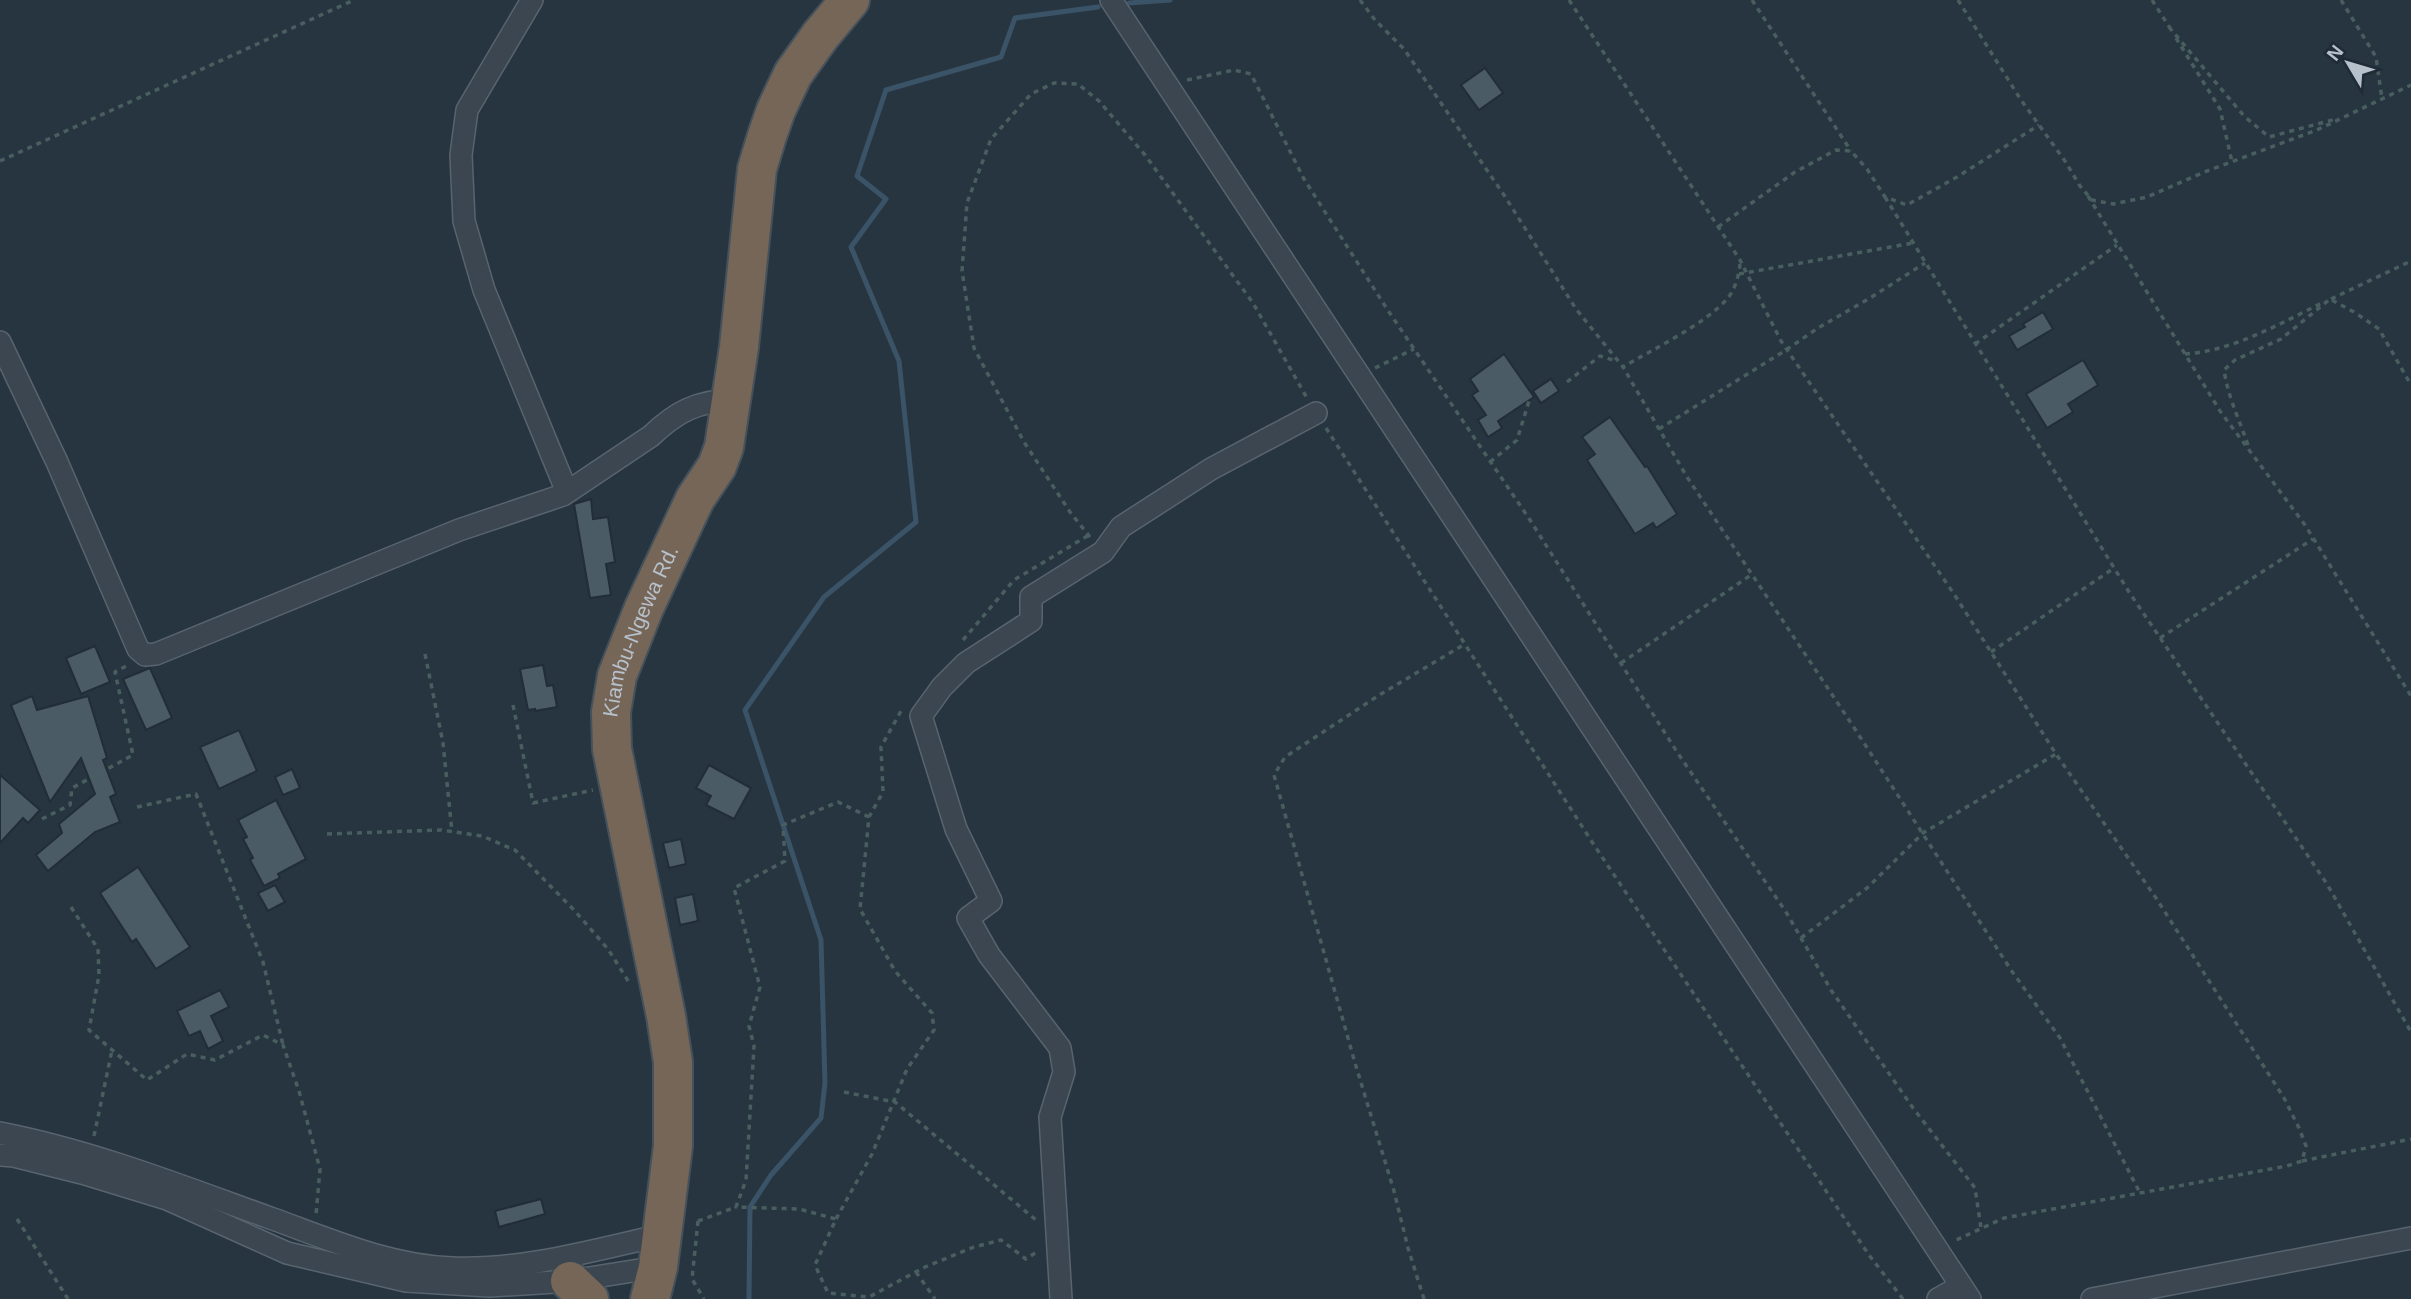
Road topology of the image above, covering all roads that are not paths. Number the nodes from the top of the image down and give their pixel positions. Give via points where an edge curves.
1 (532, 0) edge
2 (850, 0) edge
3 (1111, 0) edge
4 (0, 342) edge
5 (733, 400) junction
6 (1317, 413) road end
7 (568, 492) junction
8 (0, 1133) edge
9 (0, 1155) edge
10 (2411, 1238) edge
11 (657, 1267) edge
12 (579, 1290) edge
13 (1965, 1292) edge
14 (1061, 1299) edge
15 (1938, 1299) edge
16 (2092, 1299) edge

1 - 7 street via 467,110 461,155 464,221 484,290
2 - 5 highway, Kiambu-Ngewa Rd. via 793,74 757,169
3 - 13 street
4 - 7 street via 138,649 145,654 156,654 458,530
5 - 7 street via 696,405
5 - 11 highway, Kiambu-Ngewa Rd. via 717,466 695,499 644,608 617,676 611,712 612,749 673,1062 673,1146
6 - 14 street via 1211,469 1121,527 1103,552 1031,597 1031,621 965,663 921,716 956,829 990,901 968,918 989,955 1060,1048 1064,1072 1050,1116
8 - 11 street via 90,1156 353,1249 416,1265 453,1268 536,1262
9 - 12 street via 167,1199 287,1252 406,1281
10 - 16 street
11 - 12 street
13 - 15 street

